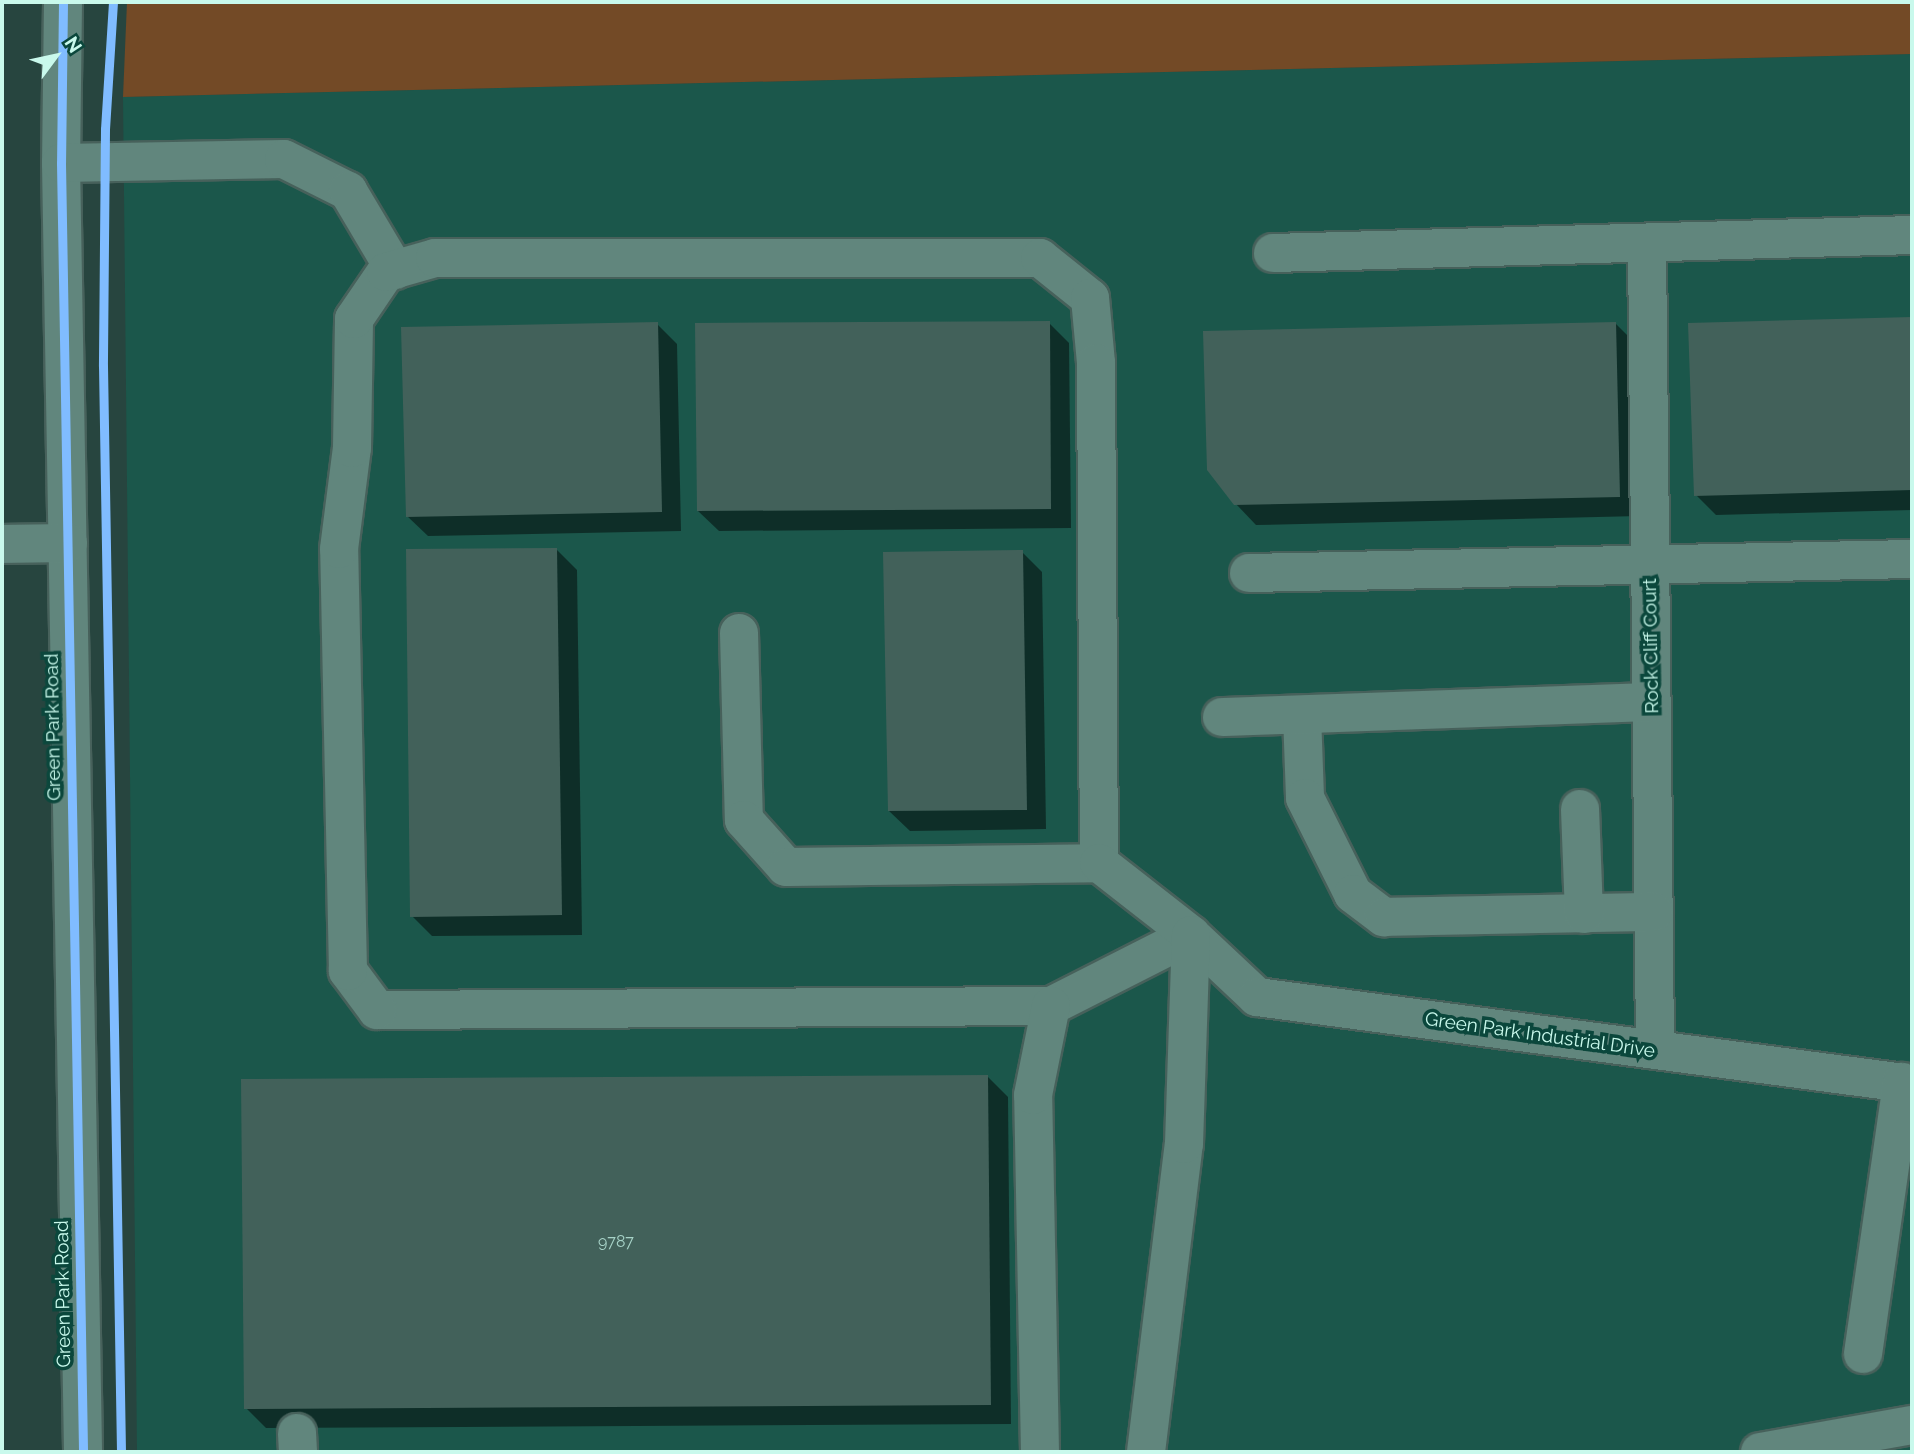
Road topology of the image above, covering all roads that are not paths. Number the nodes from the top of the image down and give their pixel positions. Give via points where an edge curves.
1 (63, 2) edge
2 (61, 163) junction
3 (1912, 235) edge
4 (1647, 243) junction
5 (1273, 253) dead end
6 (395, 270) junction
7 (68, 543) junction
8 (2, 544) edge
9 (1912, 559) edge
10 (1650, 566) junction
11 (1249, 573) dead end
12 (738, 633) dead end
13 (1652, 702) junction
14 (1303, 715) junction
15 (1223, 717) dead end
16 (1580, 809) dead end
17 (1099, 863) junction
18 (1654, 912) junction
19 (1584, 914) junction
20 (1191, 935) junction
21 (1051, 1006) junction
22 (1655, 1050) junction
23 (1907, 1083) edge
24 (1863, 1354) dead end
25 (1912, 1425) edge
26 (1847, 1445) edge
27 (83, 1452) edge
28 (1040, 1452) edge
29 (1146, 1452) edge
30 (1760, 1452) edge

1 - 2 street, Green Park Road
2 - 6 street via 284,159 348,191
2 - 7 street, Green Park Road
3 - 4 street
4 - 5 street
4 - 10 street, Rock Cliff Court
6 - 17 street via 435,257 1040,258 1090,298 1096,363
6 - 21 street via 386,272 354,319 352,448 339,549 348,971 377,1010
7 - 8 street
7 - 27 street, Green Park Road
9 - 10 street
10 - 11 street
10 - 13 street, Rock Cliff Court
12 - 17 street via 744,820 786,867
13 - 14 street
13 - 18 street, Rock Cliff Court
14 - 15 street
14 - 19 street via 1305,798 1353,894 1367,906 1396,920
16 - 19 street
17 - 20 street, Green Park Industrial Drive
18 - 19 street
18 - 22 street, Rock Cliff Court
20 - 21 street
20 - 22 street, Green Park Industrial Drive via 1257,997
20 - 29 street via 1184,1144
21 - 28 street via 1033,1095
22 - 23 street, Green Park Industrial Drive
23 - 24 street
25 - 26 street
26 - 30 street

